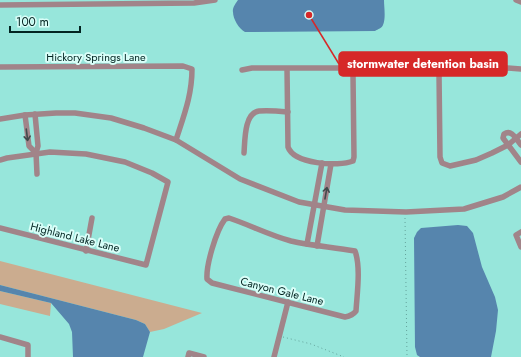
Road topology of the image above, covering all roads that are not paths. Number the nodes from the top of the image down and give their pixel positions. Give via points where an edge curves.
1 (516, 0) edge
2 (211, 1) edge
3 (17, 2) edge
4 (82, 2) edge
5 (144, 2) edge
6 (521, 2) edge
7 (0, 4) edge
8 (0, 67) edge
9 (287, 68) junction
10 (521, 69) edge
11 (242, 70) dead end
12 (288, 112) junction
13 (35, 114) junction
14 (25, 115) junction
15 (0, 119) edge
16 (521, 134) edge
17 (516, 138) junction
18 (176, 140) junction
19 (508, 145) junction
20 (521, 145) edge
21 (36, 153) junction
22 (244, 153) dead end
23 (0, 160) edge
24 (521, 162) edge
25 (322, 163) junction
26 (331, 164) junction
27 (37, 174) dead end
28 (521, 186) edge
29 (314, 205) junction
30 (323, 206) junction
31 (92, 218) dead end
32 (0, 228) edge
33 (519, 233) edge
34 (307, 244) junction
35 (317, 246) junction
36 (521, 247) edge
37 (86, 251) junction
38 (288, 302) junction
39 (0, 336) edge
40 (188, 355) edge
41 (28, 357) edge
42 (204, 357) edge
43 (274, 357) edge

1 - 6 street
2 - 5 street
3 - 4 street
3 - 7 street
4 - 5 street
8 - 18 street, Hickory Springs Lane via 192,68 188,106
9 - 11 street
9 - 12 street
9 - 26 street via 345,68 353,75 354,157 353,161 347,163
10 - 19 street via 446,68 439,73 442,163 450,166 476,160
12 - 22 street via 254,113 247,125
12 - 25 street via 290,152
13 - 14 street
13 - 18 street via 75,113 111,118
13 - 21 street via 38,146
14 - 15 street
14 -> 21 street via 29,146
16 - 17 street
17 - 19 street
17 - 19 street via 510,132 506,132 503,138
17 - 20 street
18 - 29 street via 240,179 299,202
19 - 24 street
21 - 23 street
21 - 27 street
21 - 37 street, Highland Lake Lane via 86,154 125,162 168,182 146,265
25 - 26 street
25 - 29 street
30 -> 26 street
28 - 30 street via 503,196 464,208 406,212 345,210
29 - 30 street
29 - 34 street
30 - 35 street
31 - 37 street
32 - 37 street, Highland Lake Lane
33 - 36 street
34 - 35 street
34 - 38 street, Canyon Gale Lane via 273,235 229,218 222,223 217,236 207,279 212,283
35 - 38 street, Canyon Gale Lane via 356,251 356,311 345,317
38 - 43 street
39 - 41 street via 28,346
40 - 42 street

